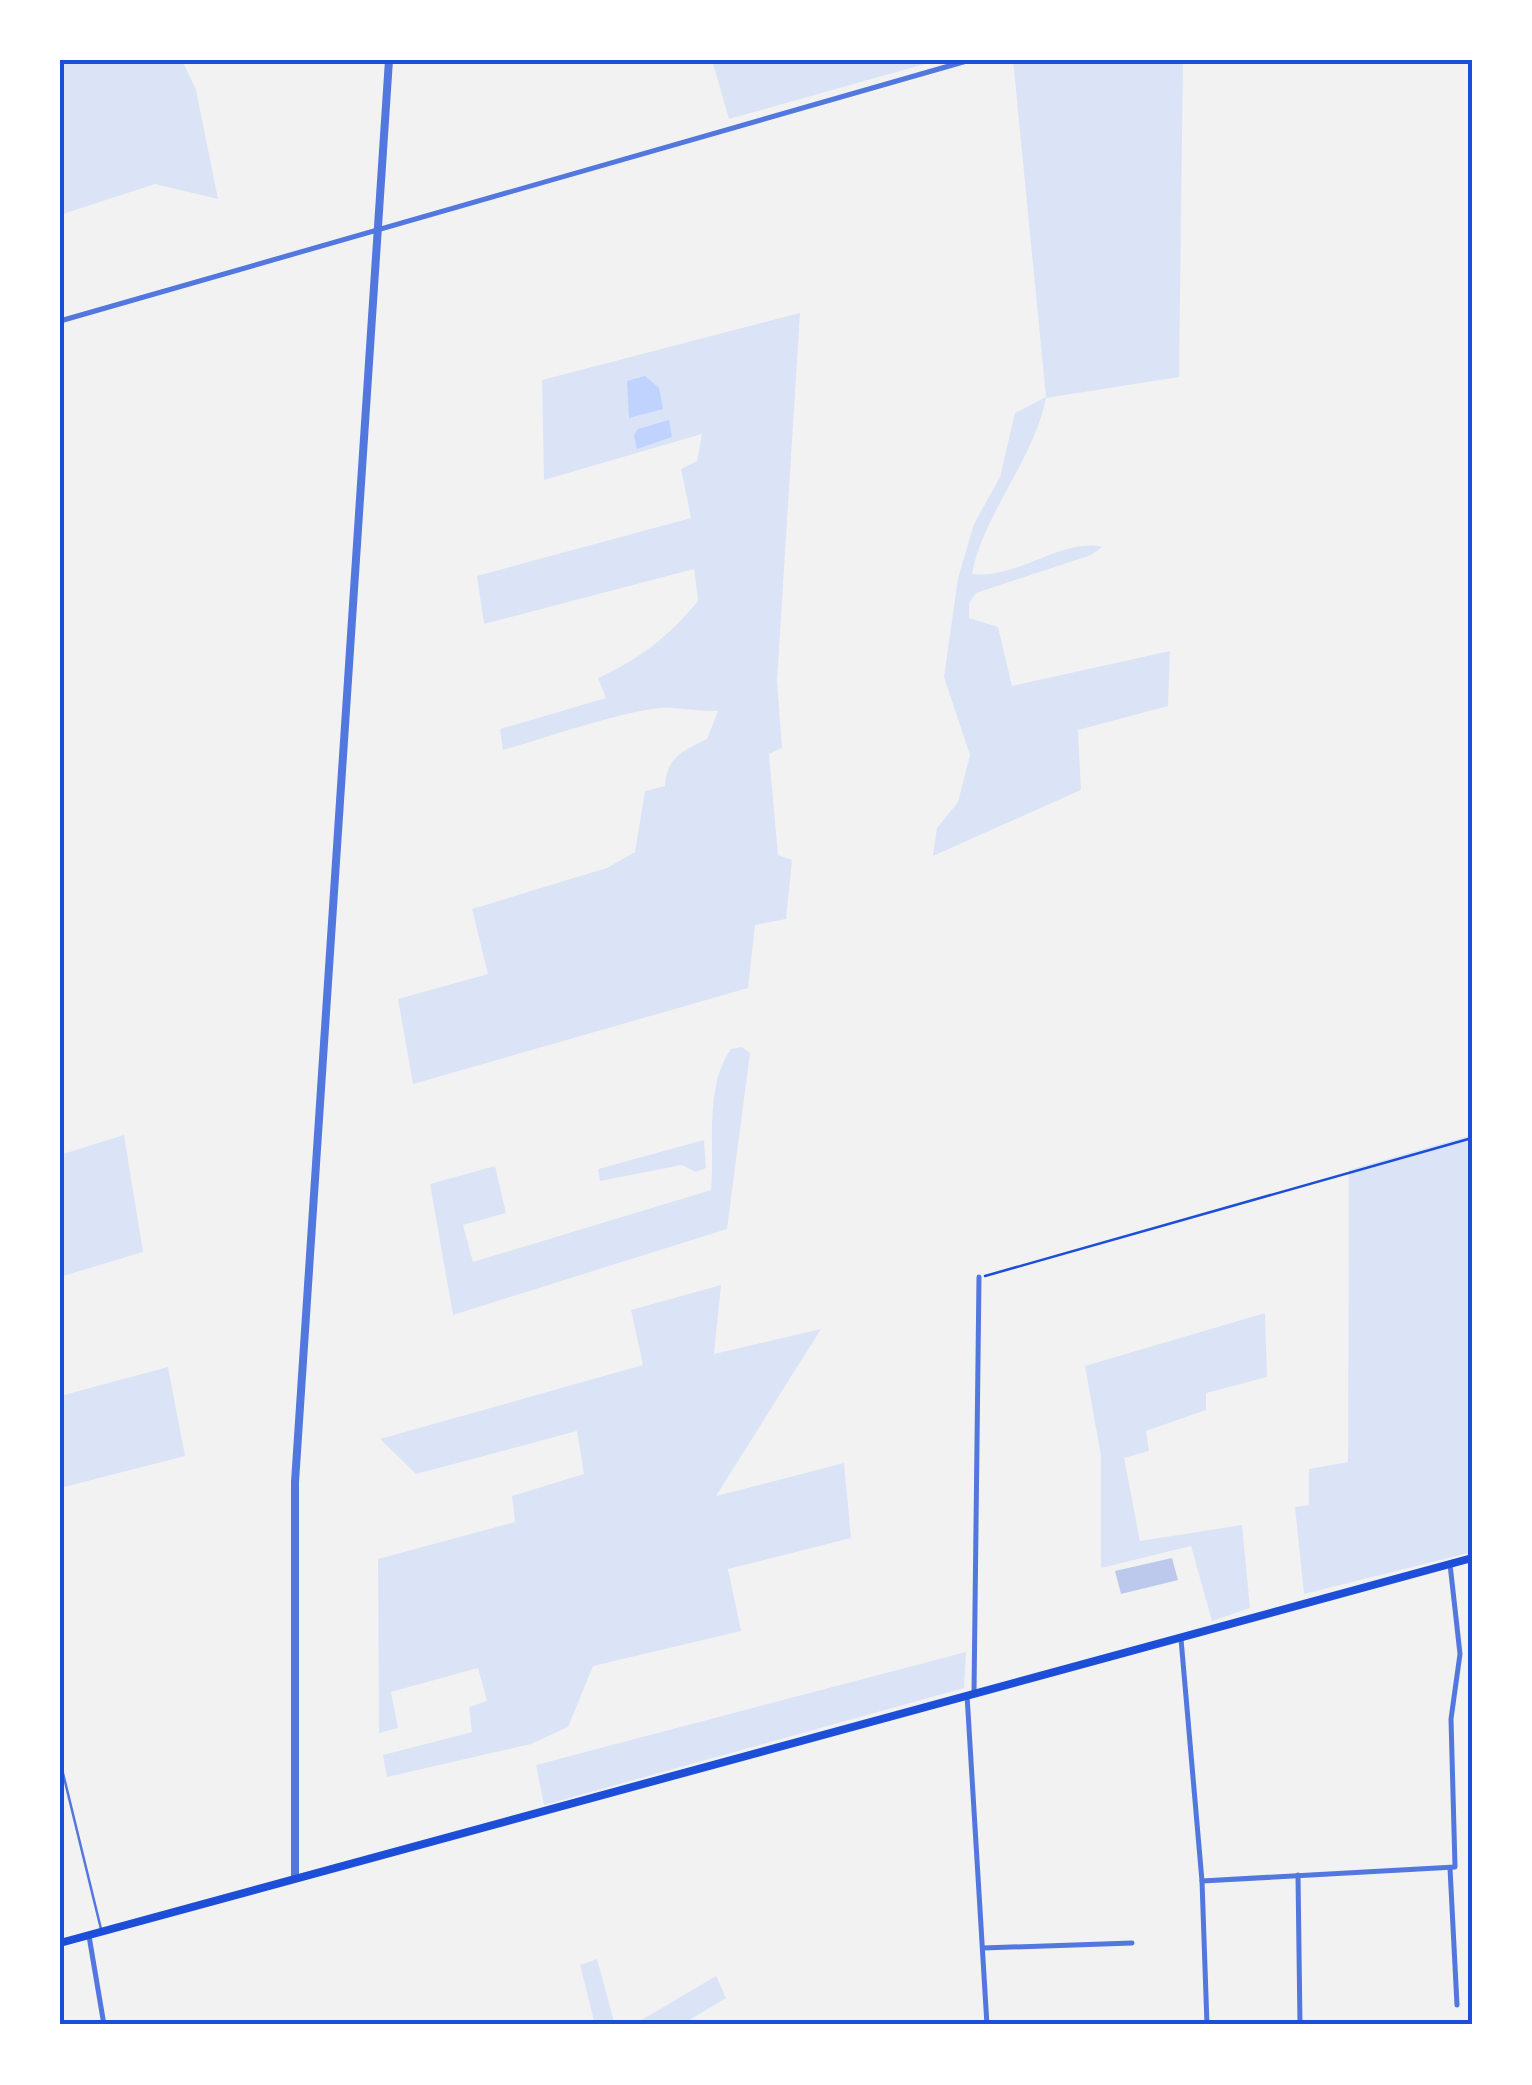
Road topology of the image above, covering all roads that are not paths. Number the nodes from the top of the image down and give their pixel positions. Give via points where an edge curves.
1 (389, 60) edge
2 (970, 60) edge
3 (376, 228) junction
4 (60, 321) edge
5 (979, 1277) road end
6 (1472, 1558) edge
7 (1450, 1564) junction
8 (1180, 1638) junction
9 (971, 1694) junction
10 (60, 1761) edge
11 (1450, 1868) junction
12 (1298, 1875) junction
13 (295, 1878) junction
14 (1202, 1881) junction
15 (101, 1930) junction
16 (88, 1933) junction
17 (60, 1943) edge
18 (1132, 1943) dead end
19 (983, 1948) junction
20 (1457, 2005) dead end
21 (104, 2025) edge
22 (988, 2025) edge
23 (1207, 2025) edge
24 (1300, 2025) edge

1 - 3 street
2 - 3 street
3 - 4 street
3 - 13 street via 295,1482
5 - 9 street
6 - 7 main road
7 - 8 main road
7 - 11 street via 1460,1654 1450,1719
8 - 9 main road
8 - 14 street
9 - 13 main road
9 - 19 street
10 - 15 lane
11 - 12 street
11 - 20 street
12 - 14 street
12 - 24 street
13 - 15 main road
14 - 23 street
15 - 16 main road
16 - 17 main road
16 - 21 street
18 - 19 street
19 - 22 street

